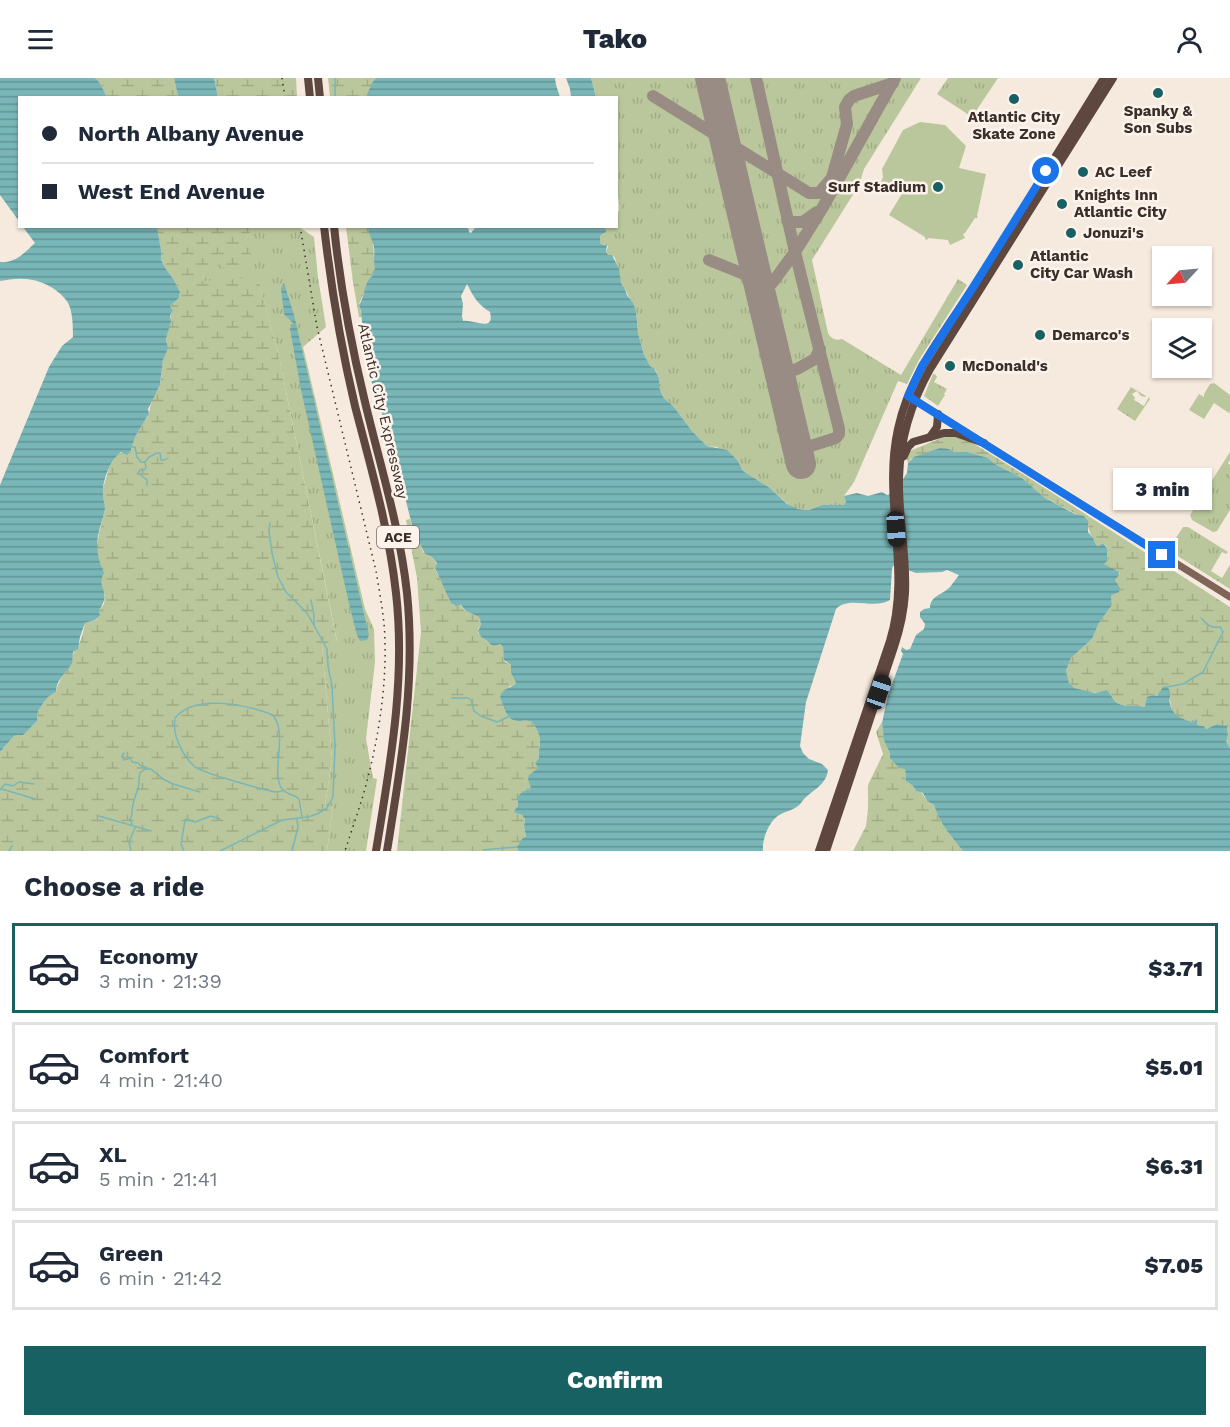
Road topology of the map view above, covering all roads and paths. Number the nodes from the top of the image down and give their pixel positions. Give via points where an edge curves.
1 (308, 78) edge
2 (318, 78) edge
3 (1104, 78) edge
4 (1113, 78) edge
5 (310, 96) edge
6 (320, 96) edge
7 (324, 228) edge
8 (334, 228) edge
9 (911, 398) junction
10 (938, 414) junction
11 (930, 437) junction
12 (984, 443) junction
13 (899, 472) junction
14 (896, 481) junction
15 (902, 577) junction
16 (1230, 597) edge
17 (376, 851) edge
18 (387, 851) edge
19 (819, 851) edge
20 (826, 851) edge

1 - 5 highway
2 - 6 highway
3 - 9 highway via 922,366
4 - 9 highway
7 - 17 highway, Atlantic City Expressway / ACE via 344,357 386,530 397,601 398,705
8 - 18 highway, Atlantic City Expressway / ACE via 350,333 397,530 408,609 408,707
9 - 10 main road
9 - 13 highway
9 - 14 highway via 901,415 896,439 892,463
10 - 11 highway via 937,428
10 - 12 main road
11 - 12 highway via 954,433
11 - 13 highway via 909,445
12 - 16 main road
13 - 14 highway
14 - 15 highway
15 - 19 highway via 892,633
15 - 20 highway via 904,607 899,631

